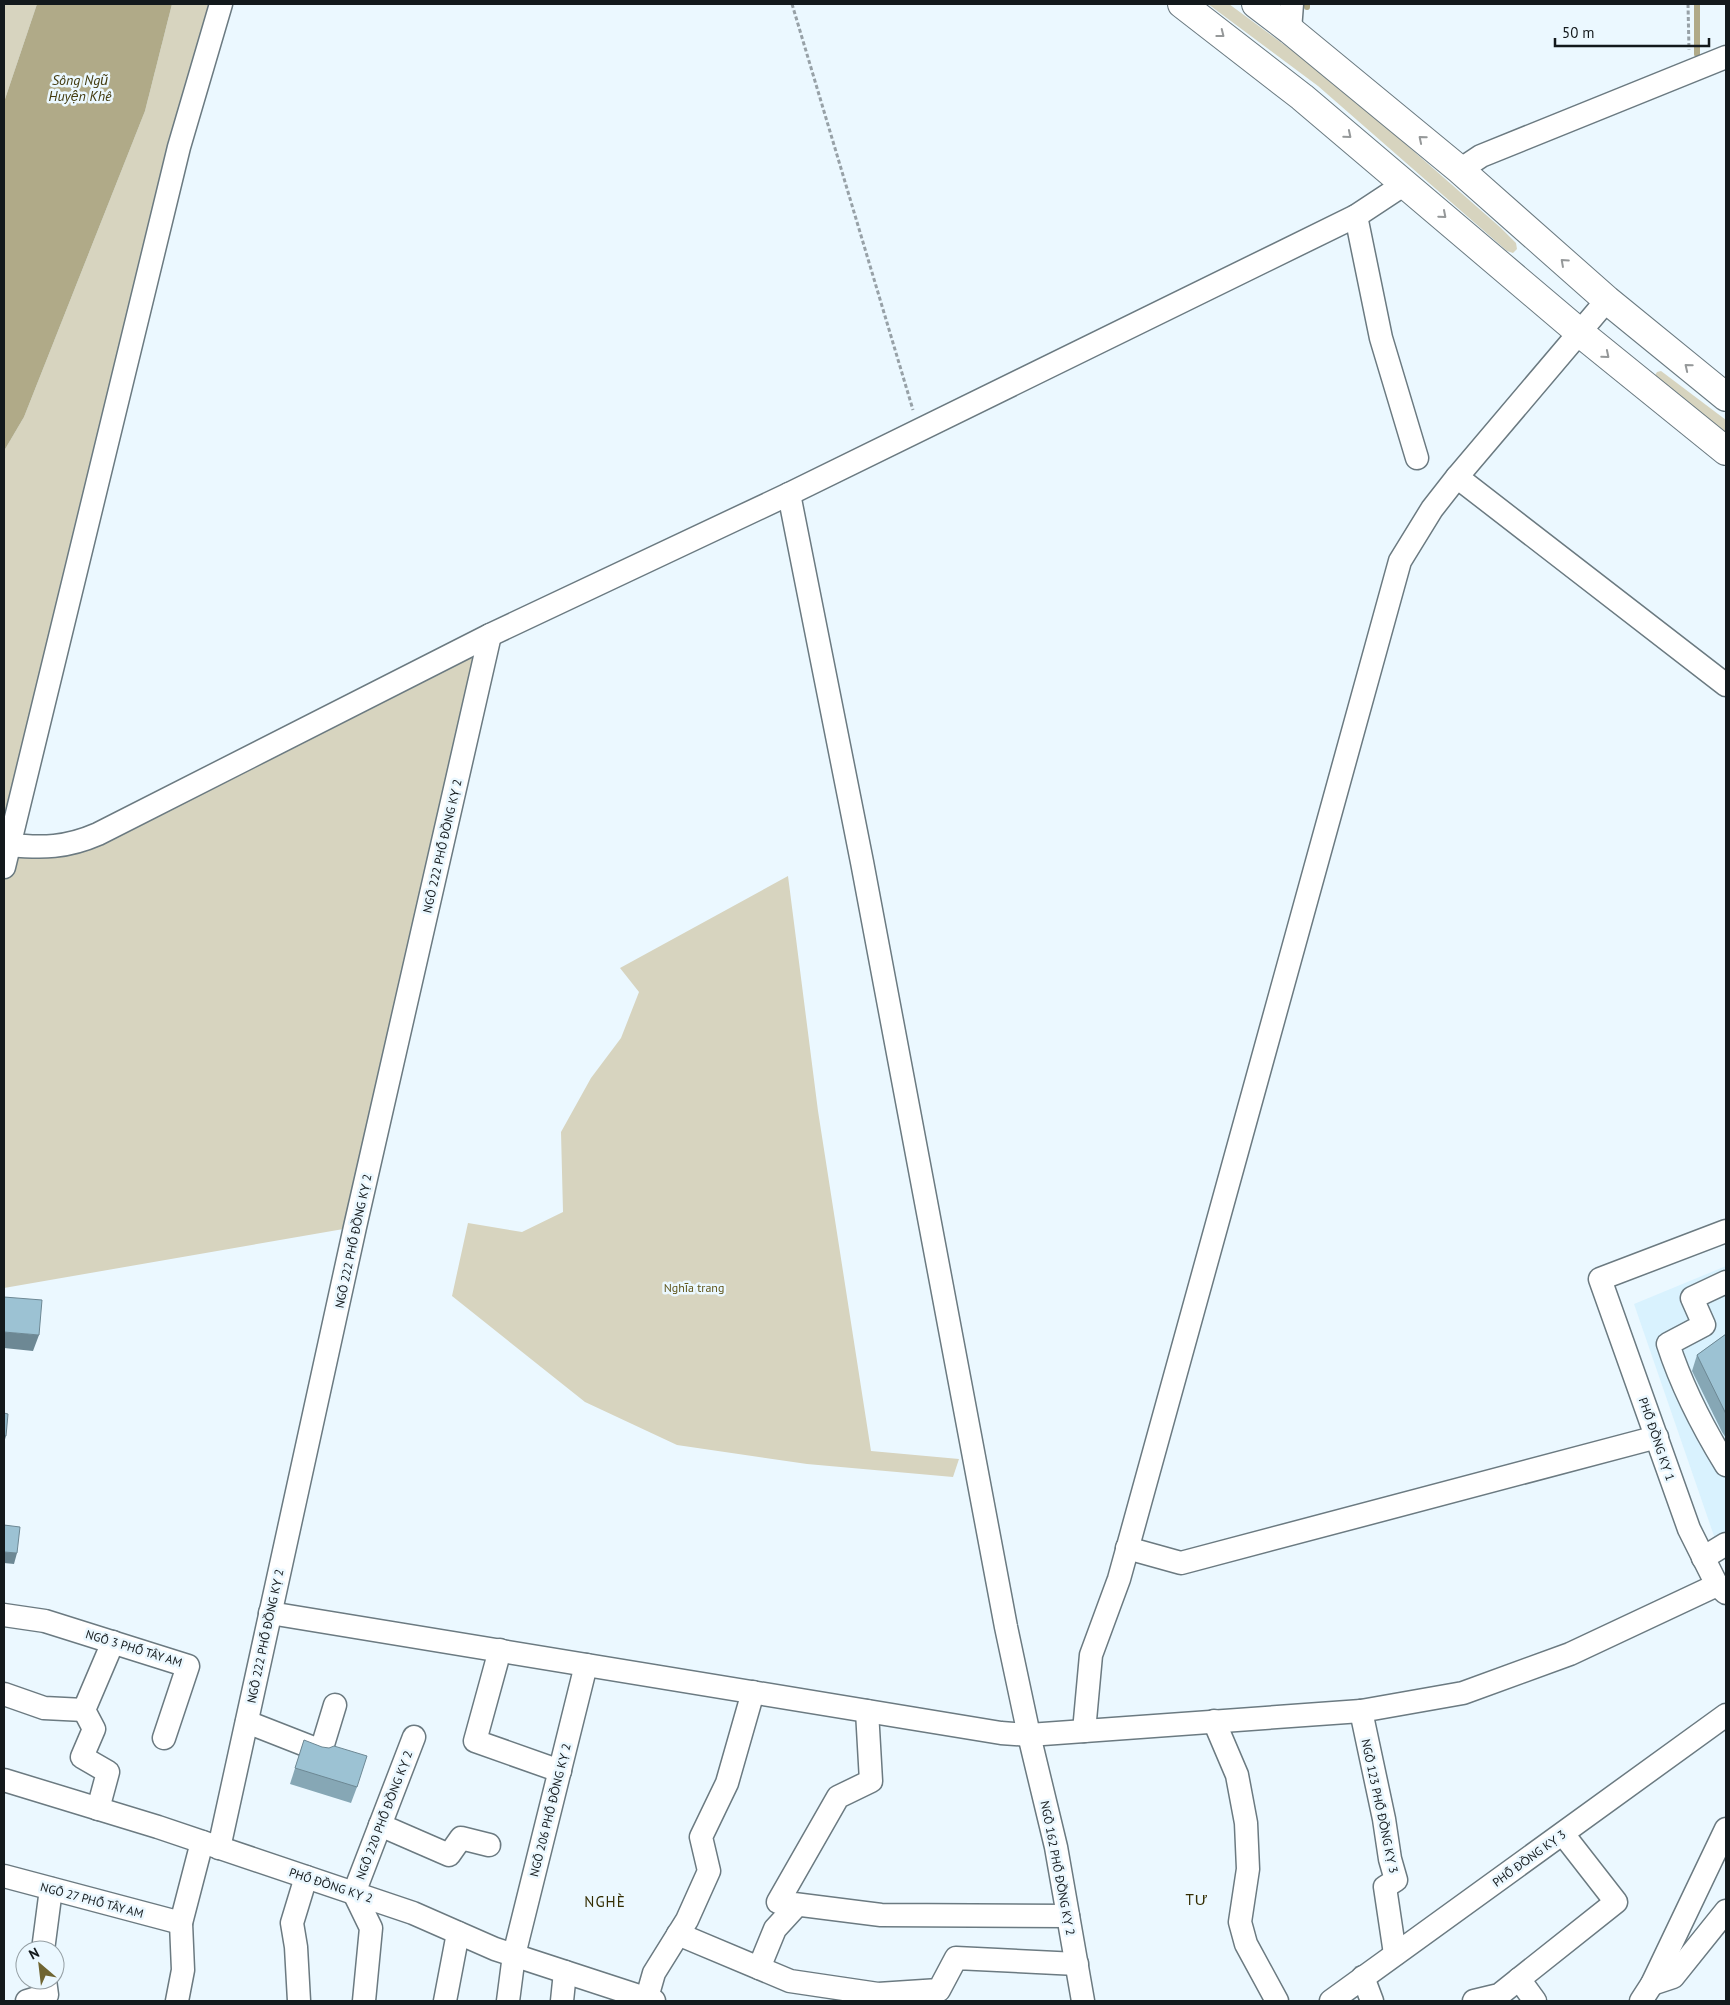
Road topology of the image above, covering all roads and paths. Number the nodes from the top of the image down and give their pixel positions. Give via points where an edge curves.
1 (221, 4) edge
2 (792, 4) edge
3 (1182, 4) edge
4 (1256, 4) edge
5 (1688, 4) edge
6 (1291, 17) edge
7 (1726, 57) edge
8 (1689, 73) junction
9 (1460, 170) junction
10 (1406, 183) junction
11 (1356, 216) junction
12 (1607, 300) junction
13 (1579, 332) junction
14 (1726, 397) edge
15 (918, 430) junction
16 (1726, 451) edge
17 (1417, 458) dead end
18 (1457, 477) junction
19 (789, 494) junction
20 (490, 635) junction
21 (1726, 685) edge
22 (9, 845) junction
23 (4, 867) edge
24 (1726, 1231) edge
25 (1726, 1282) edge
26 (1656, 1437) junction
27 (1726, 1465) edge
28 (1726, 1544) edge
29 (1127, 1548) junction
30 (1703, 1558) junction
31 (1721, 1589) edge
32 (270, 1613) junction
33 (4, 1615) edge
34 (113, 1642) junction
35 (500, 1650) junction
36 (586, 1665) junction
37 (754, 1692) junction
38 (4, 1694) edge
39 (335, 1705) dead end
40 (84, 1710) junction
41 (867, 1711) junction
42 (1361, 1711) junction
43 (1726, 1715) edge
44 (1214, 1721) junction
45 (247, 1722) junction
46 (1084, 1730) junction
47 (1029, 1735) junction
48 (414, 1737) dead end
49 (164, 1738) dead end
50 (560, 1771) junction
51 (4, 1780) edge
52 (98, 1809) junction
53 (380, 1826) junction
54 (1726, 1829) edge
55 (1563, 1834) junction
56 (210, 1845) junction
57 (490, 1845) dead end
58 (4, 1876) edge
59 (306, 1877) junction
60 (51, 1889) junction
61 (354, 1893) junction
62 (797, 1905) junction
63 (1726, 1911) edge
64 (1068, 1916) junction
65 (181, 1923) junction
66 (458, 1933) junction
67 (678, 1934) junction
68 (44, 1940) edge
69 (1396, 1954) junction
70 (514, 1955) junction
71 (1077, 1964) junction
72 (759, 1968) junction
73 (565, 1972) junction
74 (1363, 1977) junction
75 (1519, 1979) junction
76 (46, 1990) edge
77 (1647, 1993) edge
78 (649, 2000) edge
79 (27, 2001) edge
80 (177, 2001) edge
81 (299, 2001) edge
82 (364, 2001) edge
83 (445, 2001) edge
84 (508, 2001) edge
85 (562, 2001) edge
86 (1083, 2001) edge
87 (1278, 2001) edge
88 (1331, 2001) edge
89 (1372, 2001) edge
90 (1474, 2001) edge
91 (1536, 2001) edge

1 - 22 street via 179,147
2 - 15 path
3 -> 10 main road
4 - 6 main road
5 - 8 path
9 -> 6 main road
7 - 8 street
8 - 9 street via 1481,156
12 -> 9 main road
10 - 11 street
10 -> 13 main road
11 - 15 street
11 - 17 street via 1381,338
12 - 13 street
14 -> 12 main road
13 -> 16 main road
13 - 18 street
15 - 19 street
18 - 21 street
18 - 29 street via 1400,561
19 - 20 street
19 - 47 street, NGÕ 162 PHỐ ĐỒNG KỴ 2
20 - 22 street via 98,834 41,848
20 - 32 street, NGÕ 222 PHỐ ĐỒNG KỴ 2
22 - 23 street
24 - 26 street, PHỐ ĐỒNG KỴ 1 via 1600,1279
25 - 27 street via 1692,1298 1704,1325 1668,1344 1679,1378 1704,1431
26 - 29 street via 1181,1563
26 - 30 street, PHỐ ĐỒNG KỴ 1 via 1688,1528
28 - 30 street
29 - 46 street via 1091,1655
30 - 31 street, PHỐ ĐỒNG KỴ 1
31 - 42 street via 1570,1654 1463,1694
32 - 35 street
32 - 45 street, NGÕ 222 PHỐ ĐỒNG KỴ 2
33 - 34 street, NGÕ 3 PHỐ TÂY AM via 44,1621
34 - 40 street
34 - 49 street, NGÕ 3 PHỐ TÂY AM via 188,1666
35 - 36 street
35 - 50 street via 475,1741
36 - 37 street
36 - 50 street, NGÕ 206 PHỐ ĐỒNG KỴ 2
37 - 41 street
37 - 67 street via 728,1783 701,1837 709,1871
38 - 40 street via 44,1708
39 - 45 street via 321,1751
40 - 52 street via 94,1729 82,1757 108,1772
41 - 47 street
41 - 62 street via 871,1781 838,1797 778,1902
42 - 44 street
42 - 69 street, NGÕ 123 PHỐ ĐỒNG KỴ 3 via 1396,1880 1385,1887
43 - 55 street, PHỐ ĐỒNG KỴ 3
44 - 46 street
44 - 87 street via 1237,1775 1246,1823 1248,1869 1240,1922 1246,1944
45 - 56 street, NGÕ 222 PHỐ ĐỒNG KỴ 2
46 - 47 street
47 - 64 street, NGÕ 162 PHỐ ĐỒNG KỴ 2 via 1056,1847
48 - 53 street, NGÕ 220 PHỐ ĐỒNG KỴ 2
50 - 70 street, NGÕ 206 PHỐ ĐỒNG KỴ 2
51 - 52 street, PHỐ ĐỒNG KỴ 2
52 - 56 street, PHỐ ĐỒNG KỴ 2
53 - 57 street via 450,1855 461,1838
53 - 61 street, NGÕ 220 PHỐ ĐỒNG KỴ 2
54 - 77 street
55 - 69 street, PHỐ ĐỒNG KỴ 3
55 - 75 street via 1616,1902
56 - 59 street, PHỐ ĐỒNG KỴ 2
56 - 65 street, NGÕ 222 PHỐ ĐỒNG KỴ 2
58 - 60 street, NGÕ 27 PHỐ TÂY AM
59 - 61 street, PHỐ ĐỒNG KỴ 2
59 - 81 street via 292,1923
60 - 65 street, NGÕ 27 PHỐ TÂY AM
60 - 68 street
61 - 66 street, PHỐ ĐỒNG KỴ 2
61 - 82 street via 371,1928
62 - 64 street via 882,1915
62 - 72 street via 776,1929
63 - 77 street via 1672,1977
64 - 71 street, NGÕ 162 PHỐ ĐỒNG KỴ 2
65 - 80 street, NGÕ 222 PHỐ ĐỒNG KỴ 2 via 183,1970
66 - 70 street, PHỐ ĐỒNG KỴ 2
66 - 83 street
67 - 72 street
67 - 78 street via 654,1973
69 - 74 street, PHỐ ĐỒNG KỴ 3
70 - 73 street, PHỐ ĐỒNG KỴ 2
70 - 84 street, NGÕ 206 PHỐ ĐỒNG KỴ 2
71 - 72 street via 956,1958 939,1990 878,1994 790,1981
71 - 86 street, NGÕ 162 PHỐ ĐỒNG KỴ 2
73 - 78 street, PHỐ ĐỒNG KỴ 2
73 - 85 street
74 - 88 street, PHỐ ĐỒNG KỴ 3
74 - 89 street
75 - 90 street via 1499,1994
75 - 91 street
76 - 79 street via 47,1995

